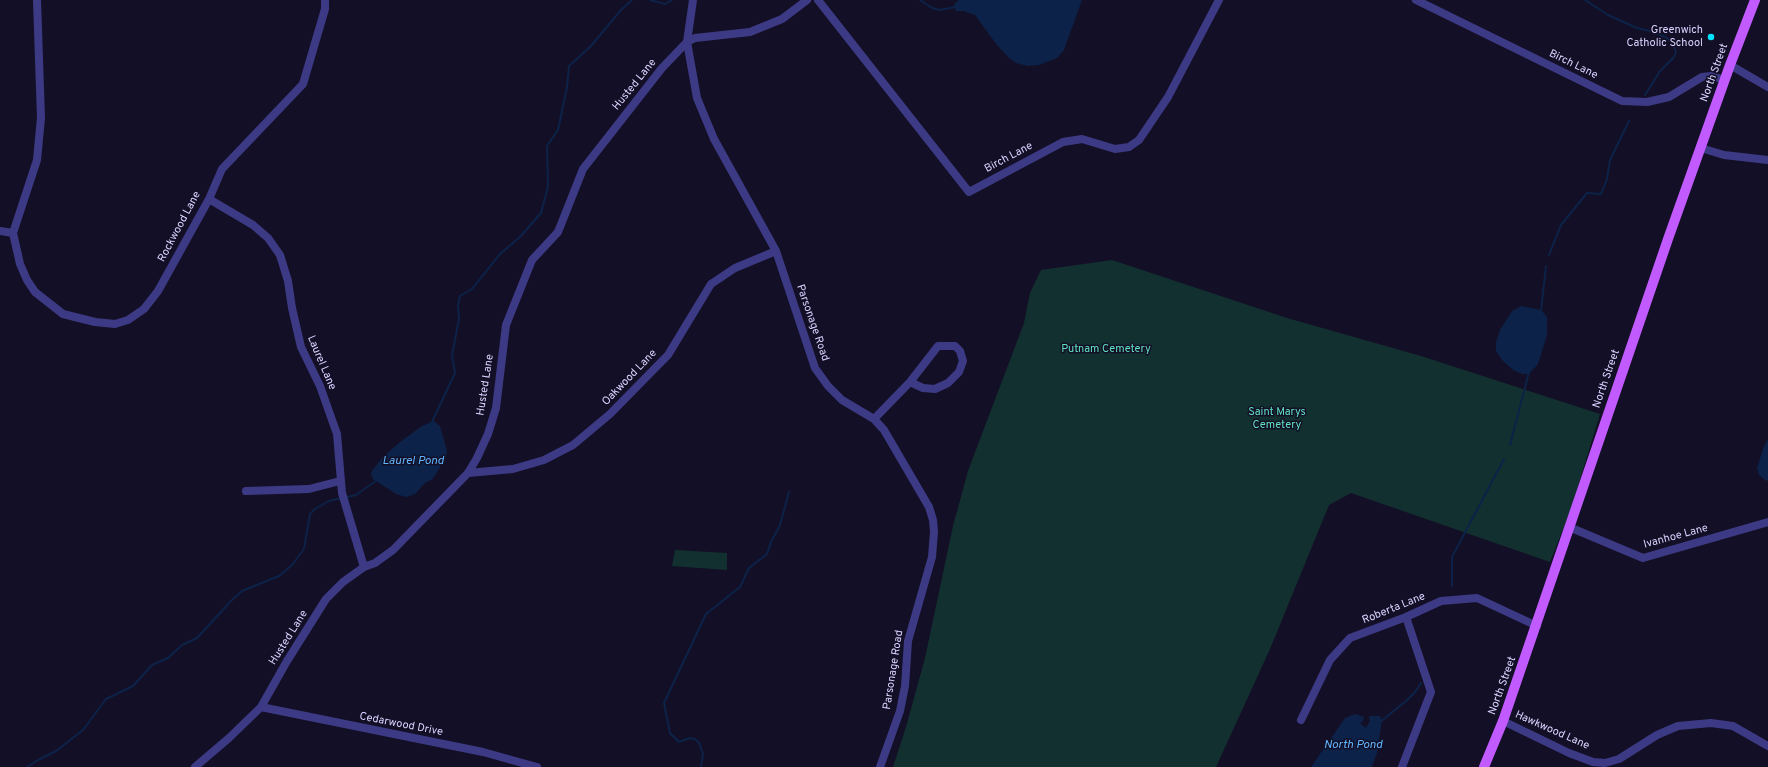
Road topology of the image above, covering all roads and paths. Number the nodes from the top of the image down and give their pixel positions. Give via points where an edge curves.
1 (37, 0) edge
2 (325, 0) edge
3 (693, 0) edge
4 (807, 0) edge
5 (818, 0) edge
6 (1219, 0) edge
7 (1416, 0) edge
8 (1755, 0) edge
9 (687, 42) junction
10 (1730, 65) junction
11 (1725, 80) junction
12 (1768, 87) edge
13 (1701, 148) junction
14 (1768, 160) edge
15 (209, 199) junction
16 (0, 231) edge
17 (14, 232) junction
18 (776, 251) junction
19 (910, 382) junction
20 (874, 419) junction
21 (468, 473) junction
22 (340, 481) junction
23 (246, 491) dead end
24 (1768, 522) edge
25 (1569, 527) junction
26 (364, 567) junction
27 (1406, 617) junction
28 (1537, 626) junction
29 (261, 707) junction
30 (1300, 720) dead end
31 (1503, 721) junction
32 (1768, 746) edge
33 (195, 767) edge
34 (537, 767) edge
35 (880, 767) edge
36 (1402, 767) edge
37 (1484, 767) edge

1 - 17 street, Rockwood Lane via 41,118 37,160
2 - 15 street, Rockwood Lane via 325,9 303,84 222,169
3 - 9 street, Parsonage Road
4 - 9 street via 782,19 750,32 695,38
5 - 6 street, Birch Lane via 968,192 1063,142 1082,139 1115,149 1129,147 1139,140 1168,97
7 - 11 street, Birch Lane via 1622,101 1647,102 1669,96 1702,77 1711,76
8 - 10 main road, North Street
9 - 18 street, Parsonage Road via 697,98 714,139
9 - 21 street, Husted Lane via 662,68 583,169 558,232 532,260 506,325 496,408 488,434
10 - 11 main road, North Street
10 - 12 street
11 - 13 main road, North Street
13 - 14 street via 1724,155
13 - 25 main road, North Street
15 - 17 street, Rockwood Lane via 158,291 144,309 128,320 115,324 63,314 35,292 20,264
15 - 22 street, Laurel Lane via 253,225 268,238 280,255 288,281 301,347 320,386 337,434
16 - 17 street
18 - 20 street, Parsonage Road via 815,368 842,400
18 - 21 street, Oakwood Lane via 736,268 711,284 668,355 610,414 573,445 544,460 513,469
19 - 19 street via 938,346 955,346 960,351 963,361 959,372 948,383 935,390
19 - 20 street
20 - 35 street, Parsonage Road via 884,430 929,507 934,532 932,557 908,641 905,686 900,711
21 - 26 street, Husted Lane via 393,550 375,563
22 - 23 street via 309,489
22 - 26 street, Laurel Lane
24 - 25 street, Ivanhoe Lane via 1643,558
25 - 28 main road, North Street
26 - 29 street, Husted Lane via 343,582 326,599
27 - 28 street, Roberta Lane via 1441,601 1477,598
27 - 30 street, Roberta Lane via 1350,638 1330,660
27 - 36 street via 1431,692
28 - 31 main road, North Street
29 - 33 street, Husted Lane
29 - 34 street, Cedarwood Drive via 483,752
31 - 32 street, Hawkwood Lane via 1593,762 1605,763 1619,759 1657,735 1678,726 1711,723 1733,726
31 - 37 main road, North Street

